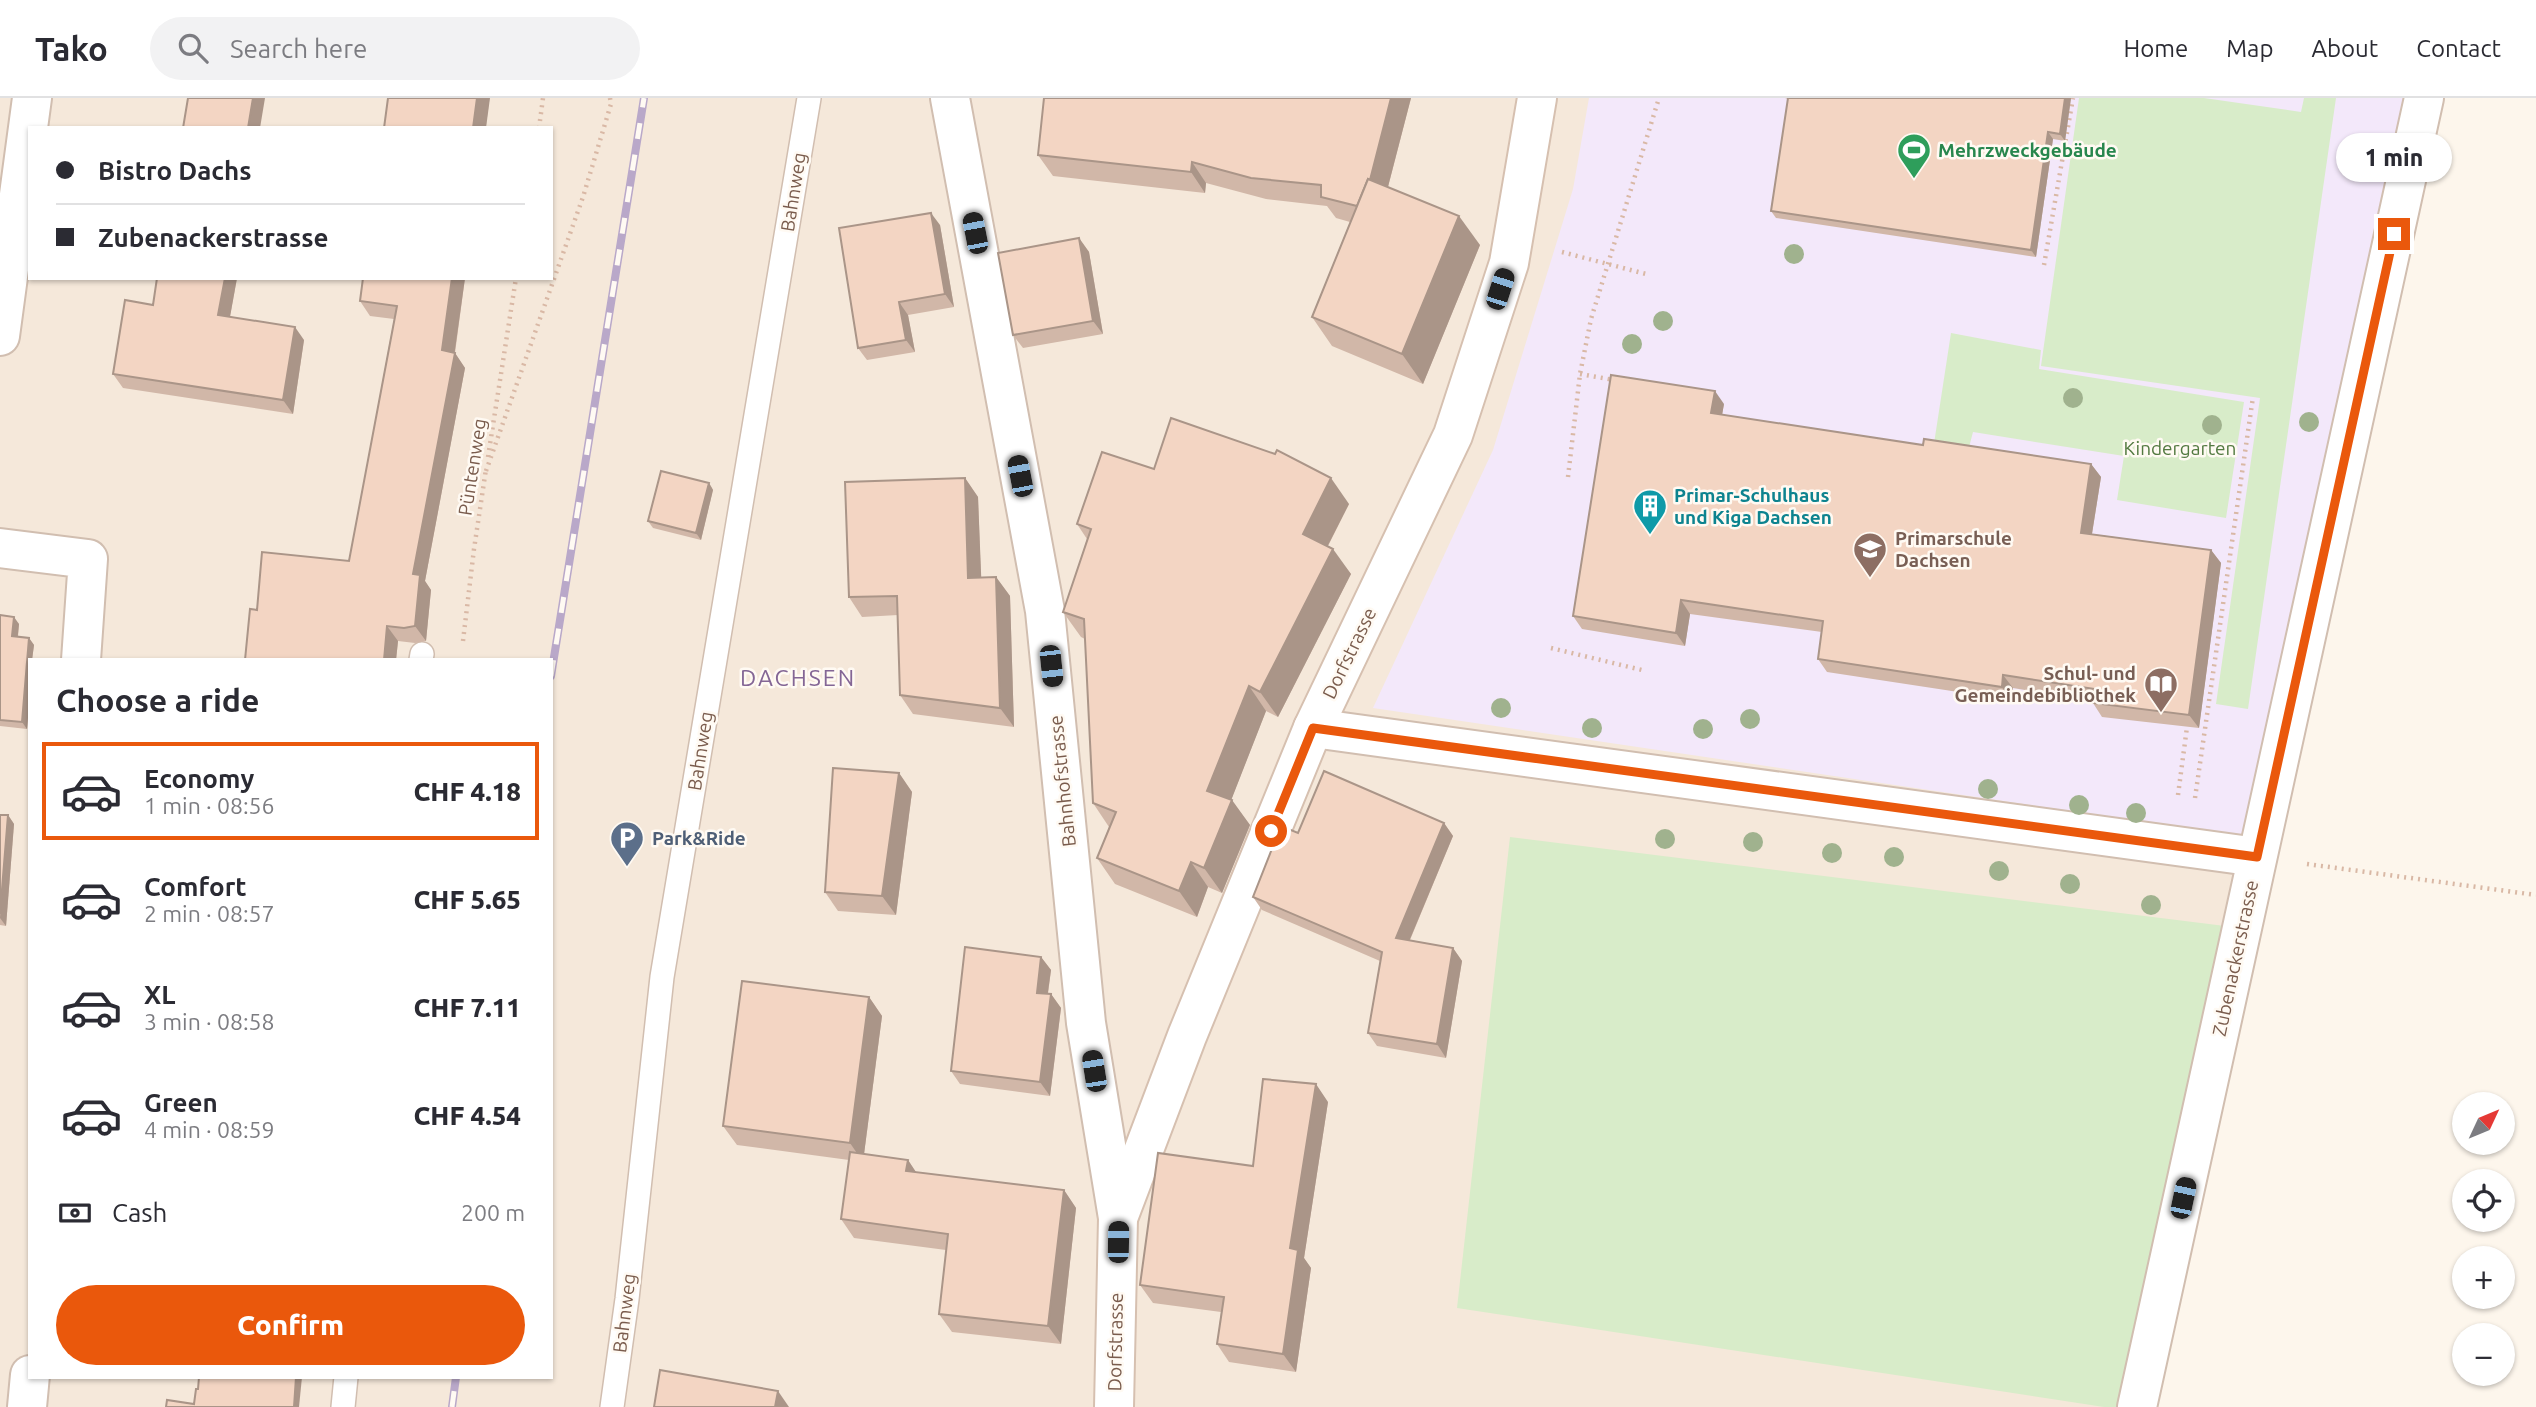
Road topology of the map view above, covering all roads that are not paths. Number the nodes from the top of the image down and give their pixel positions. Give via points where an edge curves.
1 (32, 98) edge
2 (809, 98) edge
3 (950, 98) edge
4 (1538, 98) edge
5 (2424, 98) edge
6 (28, 126) edge
7 (28, 128) edge
8 (0, 336) edge
9 (0, 548) edge
10 (81, 658) edge
11 (1313, 728) junction
12 (2257, 857) junction
13 (1118, 1218) junction
14 (30, 1379) edge
15 (346, 1379) edge
16 (27, 1407) edge
17 (343, 1407) edge
18 (612, 1407) edge
19 (1114, 1407) edge
20 (2137, 1407) edge

1 - 6 street
2 - 18 lane, Bahnweg via 662,977
3 - 13 street, Bahnhofstrasse via 1045,611 1086,1023
4 - 11 street, Dorfstrasse via 1509,263 1453,435
5 - 12 street, Zubenackerstrasse
7 - 8 street
9 - 10 street via 88,559
11 - 12 street
11 - 13 street, Dorfstrasse
12 - 20 street, Zubenackerstrasse
13 - 19 street, Dorfstrasse
14 - 16 street
15 - 17 lane

